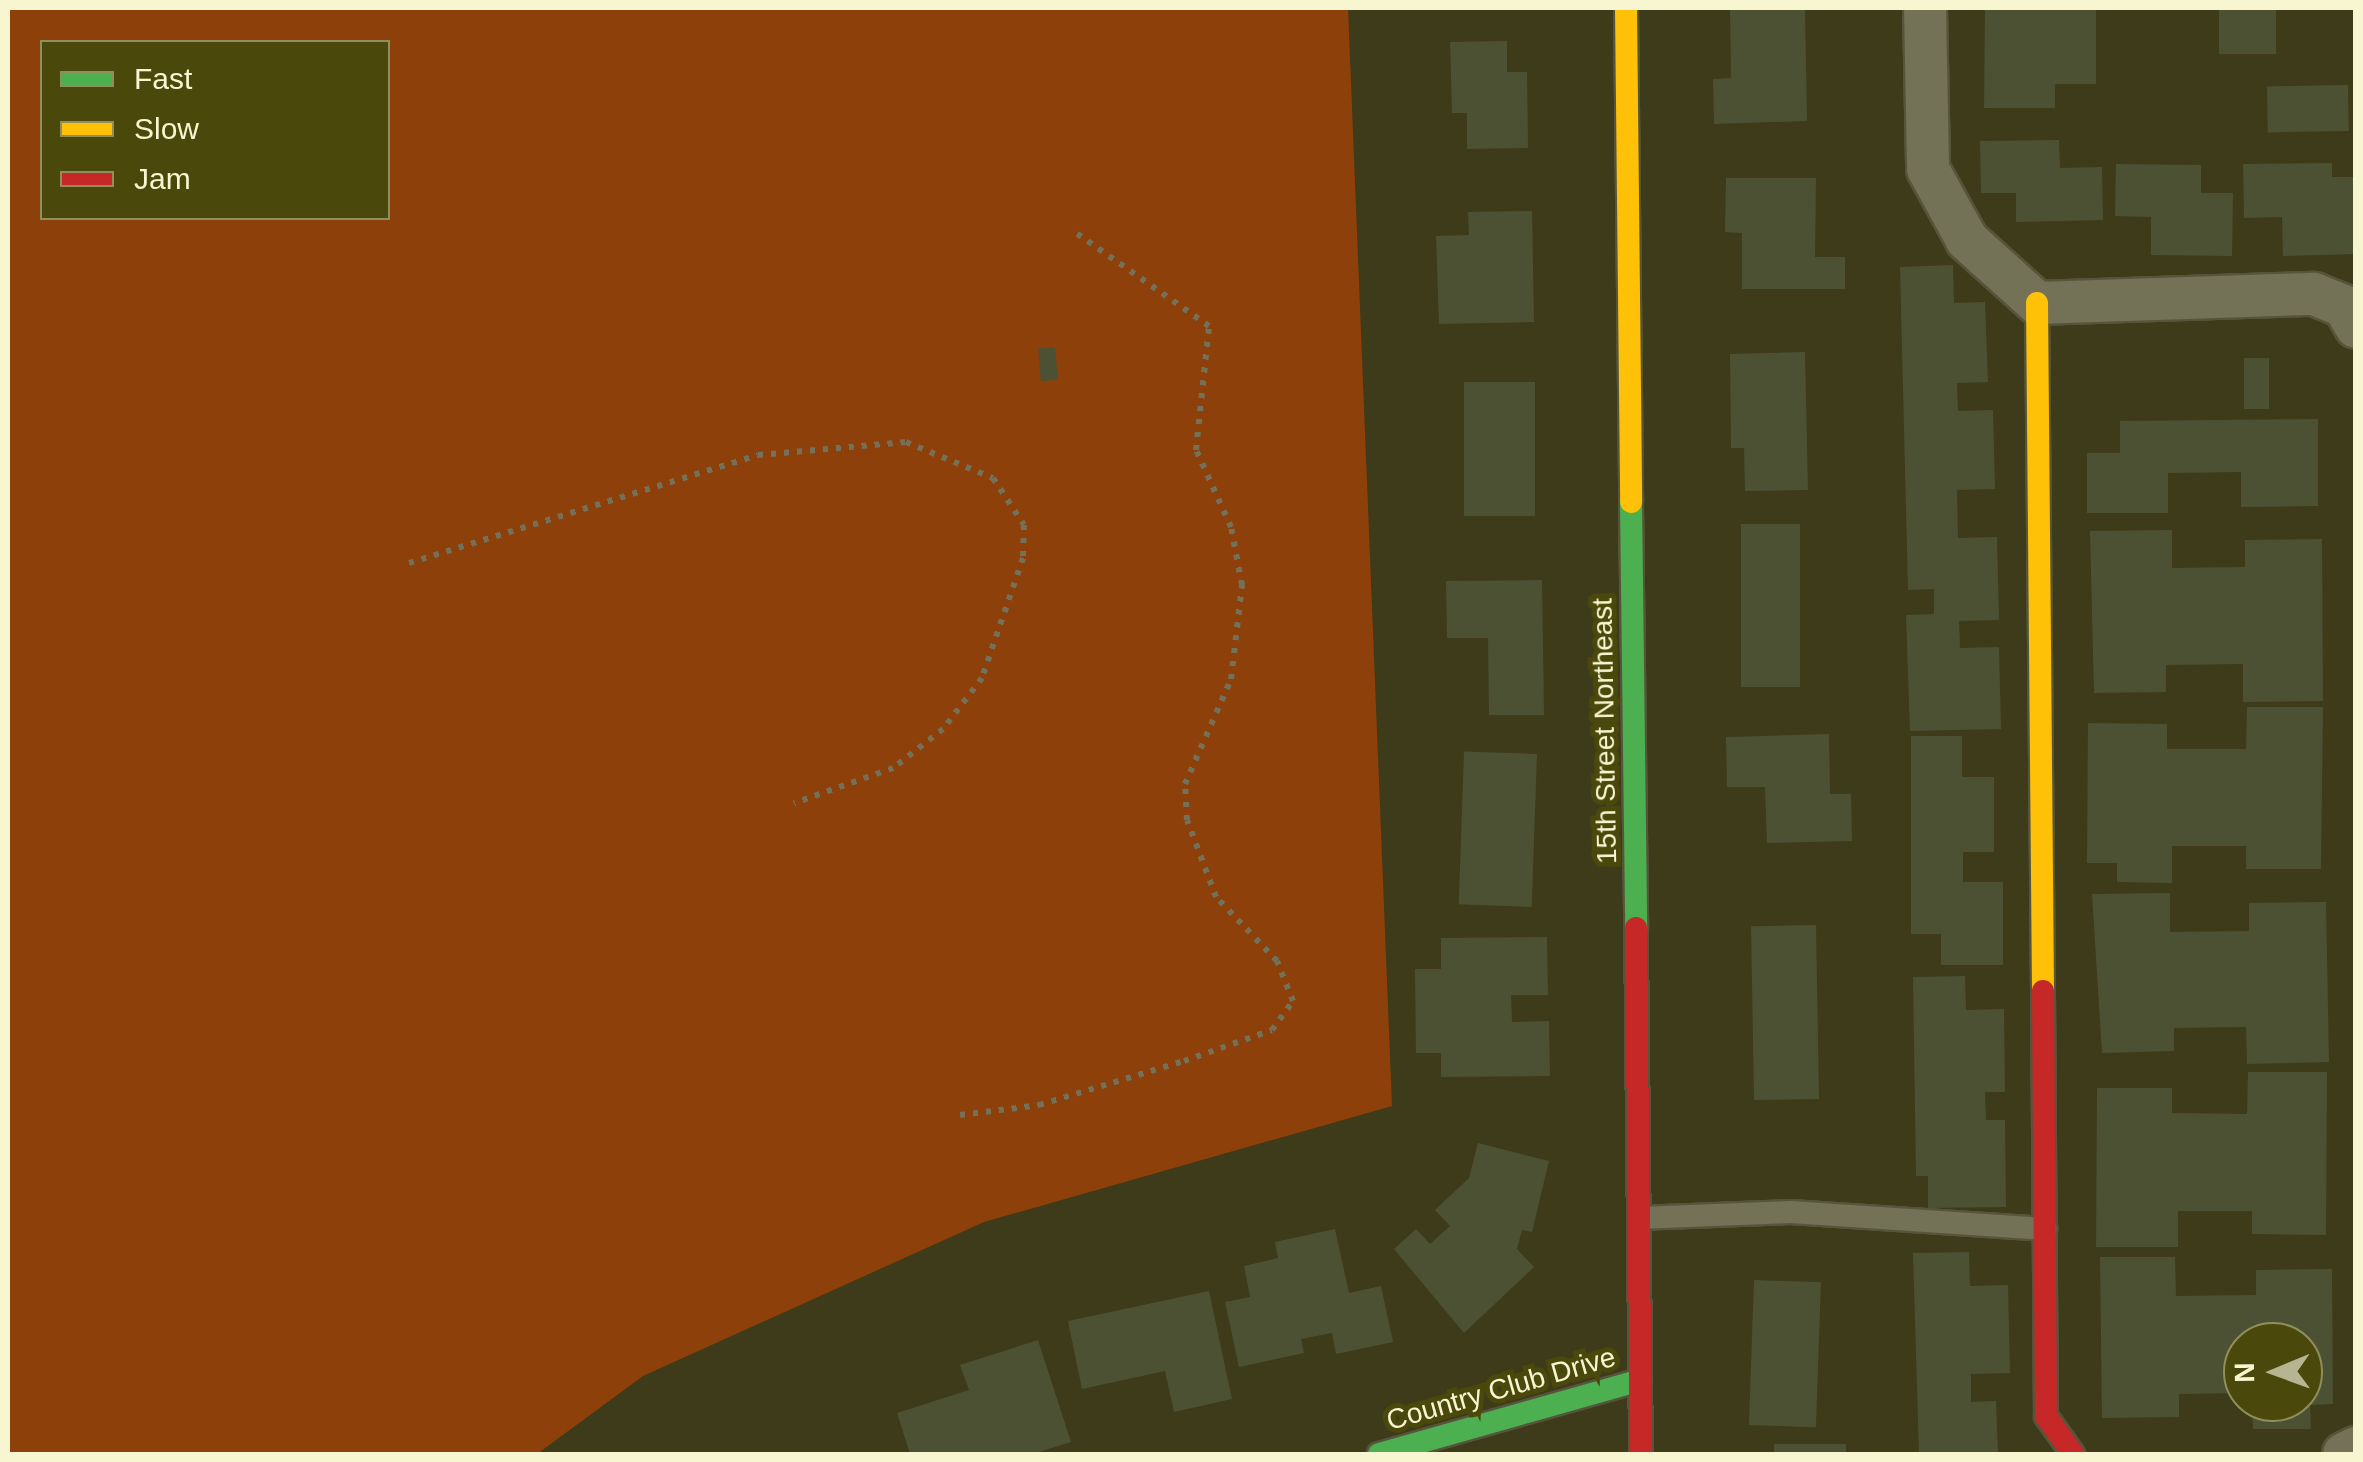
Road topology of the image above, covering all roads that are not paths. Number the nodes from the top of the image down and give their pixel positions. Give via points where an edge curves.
1 (1626, 8) edge
2 (1926, 8) edge
3 (2037, 303) junction
4 (2356, 327) edge
5 (1639, 1218) junction
6 (2044, 1228) junction
7 (1640, 1380) junction
8 (2356, 1448) edge
9 (1379, 1454) edge
10 (1641, 1454) edge
11 (2072, 1454) edge
12 (2344, 1454) edge

1 - 5 street, 15th Street Northeast
2 - 3 street via 1928,170 1968,240
3 - 4 street via 2314,294 2344,306
3 - 6 street
5 - 6 lane via 1791,1212
5 - 7 street, 15th Street Northeast
6 - 11 street via 2046,1416
7 - 9 street, Country Club Drive
7 - 10 street, 15th Street Northeast
8 - 12 street

